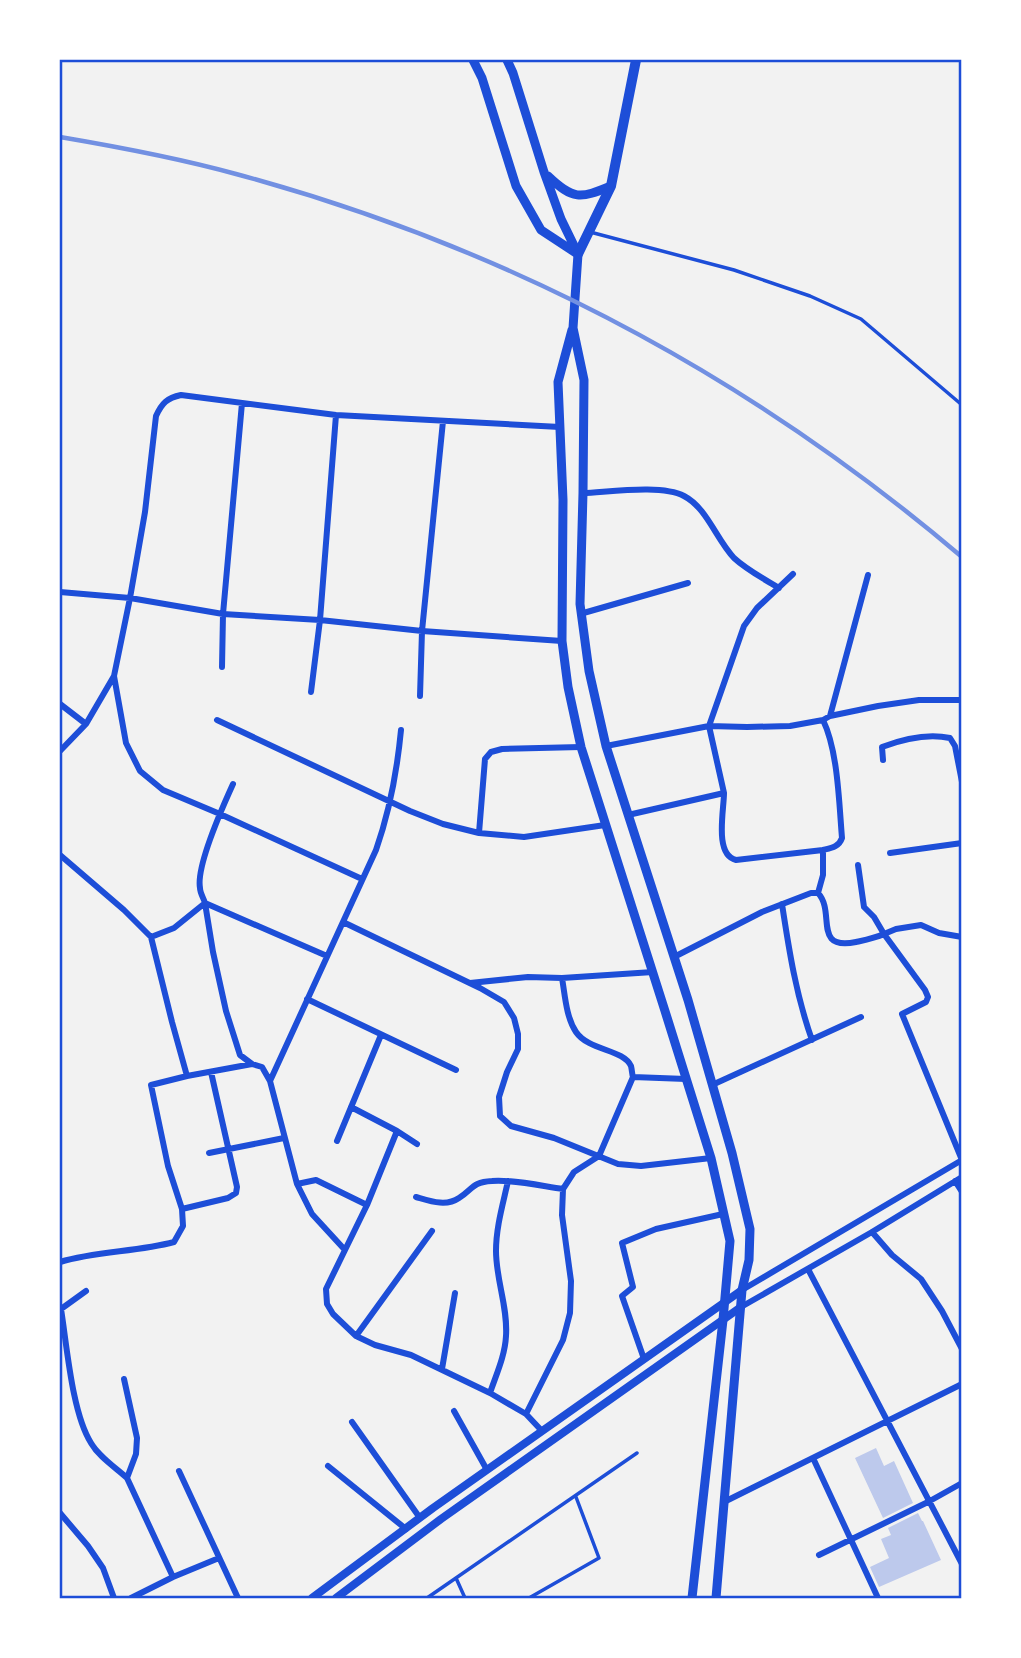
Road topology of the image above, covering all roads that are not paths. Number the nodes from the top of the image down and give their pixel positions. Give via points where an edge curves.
1 (473, 60) edge
2 (506, 60) edge
3 (636, 60) edge
4 (544, 172) junction
5 (611, 186) junction
6 (589, 232) junction
7 (578, 254) junction
8 (573, 328) junction
9 (242, 403) junction
10 (961, 405) edge
11 (336, 415) junction
12 (443, 421) junction
13 (560, 427) junction
14 (583, 493) junction
15 (793, 574) dead end
16 (867, 575) dead end
17 (688, 583) dead end
18 (779, 588) junction
19 (60, 593) edge
20 (130, 598) junction
21 (223, 614) junction
22 (580, 614) junction
23 (320, 620) junction
24 (422, 631) junction
25 (562, 642) junction
26 (222, 667) dead end
27 (114, 676) junction
28 (311, 692) dead end
29 (420, 696) dead end
30 (961, 700) edge
31 (60, 704) edge
32 (826, 718) junction
33 (217, 720) dead end
34 (86, 724) junction
35 (709, 726) junction
36 (401, 730) dead end
37 (606, 746) junction
38 (580, 747) junction
39 (60, 751) edge
40 (883, 760) dead end
41 (961, 782) edge
42 (233, 784) dead end
43 (724, 793) junction
44 (389, 801) junction
45 (220, 814) junction
46 (628, 815) junction
47 (605, 825) junction
48 (479, 833) junction
49 (961, 843) edge
50 (822, 850) junction
51 (890, 853) dead end
52 (60, 855) edge
53 (858, 865) dead end
54 (362, 879) junction
55 (818, 893) junction
56 (205, 903) junction
57 (782, 904) junction
58 (343, 922) junction
59 (884, 934) junction
60 (151, 937) junction
61 (961, 937) edge
62 (327, 956) junction
63 (674, 957) junction
64 (653, 972) junction
65 (562, 978) junction
66 (470, 983) junction
67 (307, 999) junction
68 (862, 1017) dead end
69 (381, 1035) junction
70 (811, 1040) junction
71 (252, 1065) junction
72 (456, 1069) dead end
73 (211, 1072) junction
74 (187, 1076) junction
75 (633, 1077) junction
76 (686, 1079) junction
77 (270, 1081) junction
78 (712, 1085) junction
79 (351, 1107) junction
80 (397, 1131) junction
81 (285, 1138) junction
82 (337, 1141) dead end
83 (417, 1144) dead end
84 (229, 1149) junction
85 (209, 1153) dead end
86 (599, 1156) junction
87 (711, 1158) junction
88 (961, 1160) edge
89 (958, 1179) edge
90 (508, 1181) junction
91 (297, 1184) junction
92 (563, 1189) junction
93 (961, 1192) edge
94 (416, 1197) dead end
95 (366, 1205) junction
96 (182, 1209) junction
97 (723, 1214) junction
98 (432, 1231) dead end
99 (872, 1232) junction
100 (345, 1250) junction
101 (60, 1262) edge
102 (808, 1269) junction
103 (742, 1290) junction
104 (86, 1291) dead end
105 (455, 1293) dead end
106 (724, 1302) junction
107 (741, 1307) junction
108 (723, 1320) junction
109 (356, 1336) junction
110 (961, 1349) edge
111 (644, 1359) junction
112 (442, 1369) junction
113 (124, 1379) dead end
114 (961, 1384) edge
115 (490, 1393) junction
116 (454, 1411) dead end
117 (526, 1414) junction
118 (352, 1422) dead end
119 (887, 1422) junction
120 (542, 1431) junction
121 (637, 1453) dead end
122 (813, 1458) junction
123 (328, 1466) dead end
124 (487, 1470) junction
125 (179, 1471) dead end
126 (127, 1478) junction
127 (961, 1483) edge
128 (576, 1497) junction
129 (724, 1502) junction
130 (928, 1502) junction
131 (60, 1513) edge
132 (420, 1518) junction
133 (406, 1529) junction
134 (851, 1540) junction
135 (818, 1555) dead end
136 (219, 1558) junction
137 (961, 1564) edge
138 (173, 1577) junction
139 (456, 1578) junction
140 (147, 1595) edge
141 (114, 1598) edge
142 (131, 1598) edge
143 (238, 1598) edge
144 (312, 1598) edge
145 (336, 1598) edge
146 (427, 1598) edge
147 (465, 1598) edge
148 (529, 1598) edge
149 (692, 1598) edge
150 (716, 1598) edge
151 (878, 1598) edge

1 - 7 main road via 516,186 541,230
2 - 4 main road
3 - 5 main road
4 - 5 main road via 571,194 591,194
4 - 7 main road
5 - 6 main road
6 - 7 main road
6 - 10 lane via 734,270 861,318
7 - 8 main road
8 - 13 main road via 558,382
8 - 14 main road via 584,380
9 - 11 street
9 - 20 street via 181,395 161,405
9 - 21 street
11 - 12 street
11 - 23 street
12 - 13 street
12 - 24 street
13 - 25 main road
14 - 18 street via 663,490 682,494 695,503 735,558
14 - 22 main road
15 - 18 street
16 - 32 street
17 - 22 street
18 - 35 street via 744,626
19 - 20 street
20 - 21 street
20 - 27 street
21 - 23 street
21 - 26 street
22 - 37 main road
23 - 24 street
23 - 28 street
24 - 25 street
24 - 29 street
25 - 38 main road
27 - 34 street
27 - 45 street via 127,743 140,771 163,790
30 - 32 street via 878,706
31 - 34 street
32 - 35 street via 790,726
32 - 50 street via 842,838 837,846
33 - 44 street
34 - 39 street
35 - 37 street
35 - 43 street
36 - 44 street
37 - 46 main road
38 - 47 main road
38 - 48 street via 491,752 485,759
40 - 41 street via 882,747 906,738 950,738
42 - 45 street
43 - 46 street
43 - 50 street via 722,833 729,859
44 - 48 street via 443,824
44 - 54 street via 382,834
45 - 54 street
45 - 56 street via 200,872
46 - 63 main road
47 - 48 street via 524,837
47 - 64 main road
49 - 51 street
50 - 55 street
52 - 60 street
53 - 59 street via 864,907
54 - 58 street
55 - 57 street
55 - 59 street via 835,943 844,945
56 - 60 street via 174,928
56 - 62 street
56 - 71 street via 226,1011 240,1055
57 - 63 street
57 - 70 street
58 - 62 street
58 - 66 street
59 - 61 street via 921,925
59 - 88 street via 928,997 902,1014
60 - 74 street
62 - 67 street
63 - 78 main road
64 - 65 street
64 - 76 main road
65 - 66 street
65 - 75 street via 576,1033 594,1047 623,1056
66 - 86 street via 504,1002 518,1034 518,1049 499,1097 500,1116 511,1126
67 - 69 street
67 - 77 street
68 - 70 street
69 - 72 street
69 - 79 street
70 - 78 street
71 - 73 street
71 - 77 street via 262,1067
73 - 74 street
73 - 84 street
74 - 96 street via 151,1085
75 - 76 street
75 - 86 street
76 - 87 main road
77 - 81 street
78 - 103 main road via 750,1229
79 - 80 street
79 - 82 street
80 - 83 street
80 - 95 street
81 - 84 street
81 - 91 street
84 - 85 street
84 - 96 street via 236,1193
86 - 87 street via 641,1166
86 - 92 street via 574,1172
87 - 97 main road
88 - 103 street
89 - 93 street
89 - 99 street
90 - 92 street
90 - 94 street via 477,1183 451,1202
90 - 115 street via 496,1251 507,1334
91 - 95 street via 316,1180
91 - 100 street via 312,1214
92 - 117 street via 570,1313 563,1340
95 - 100 street
96 - 101 street via 183,1226 174,1241
97 - 106 main road via 730,1241
97 - 111 street via 656,1229 622,1243 633,1287 622,1296
98 - 109 street
99 - 102 street
99 - 110 street via 921,1279
100 - 109 street via 327,1289 327,1304
102 - 107 street
102 - 119 street
103 - 106 street
103 - 107 main road
104 - 126 street via 61,1310 74,1389 83,1428 93,1447
105 - 112 street
106 - 108 main road
106 - 111 street
107 - 108 street
107 - 129 main road
108 - 145 street
108 - 149 main road
109 - 112 street
111 - 120 street
112 - 115 street
113 - 126 street via 137,1438
114 - 119 street
115 - 117 street
116 - 124 street
117 - 120 street
118 - 132 street
119 - 122 street
119 - 130 street
120 - 124 street
121 - 128 lane
122 - 129 street
122 - 134 street
123 - 133 street
124 - 132 street
125 - 136 street
126 - 138 street
127 - 130 street
128 - 139 lane
128 - 148 lane via 598,1558
129 - 150 main road
130 - 134 street
130 - 137 street
131 - 141 street via 103,1568
132 - 133 street
133 - 144 street
134 - 135 street
134 - 151 street
136 - 138 street
136 - 143 street
138 - 140 street
139 - 146 lane
139 - 147 lane
140 - 142 street

